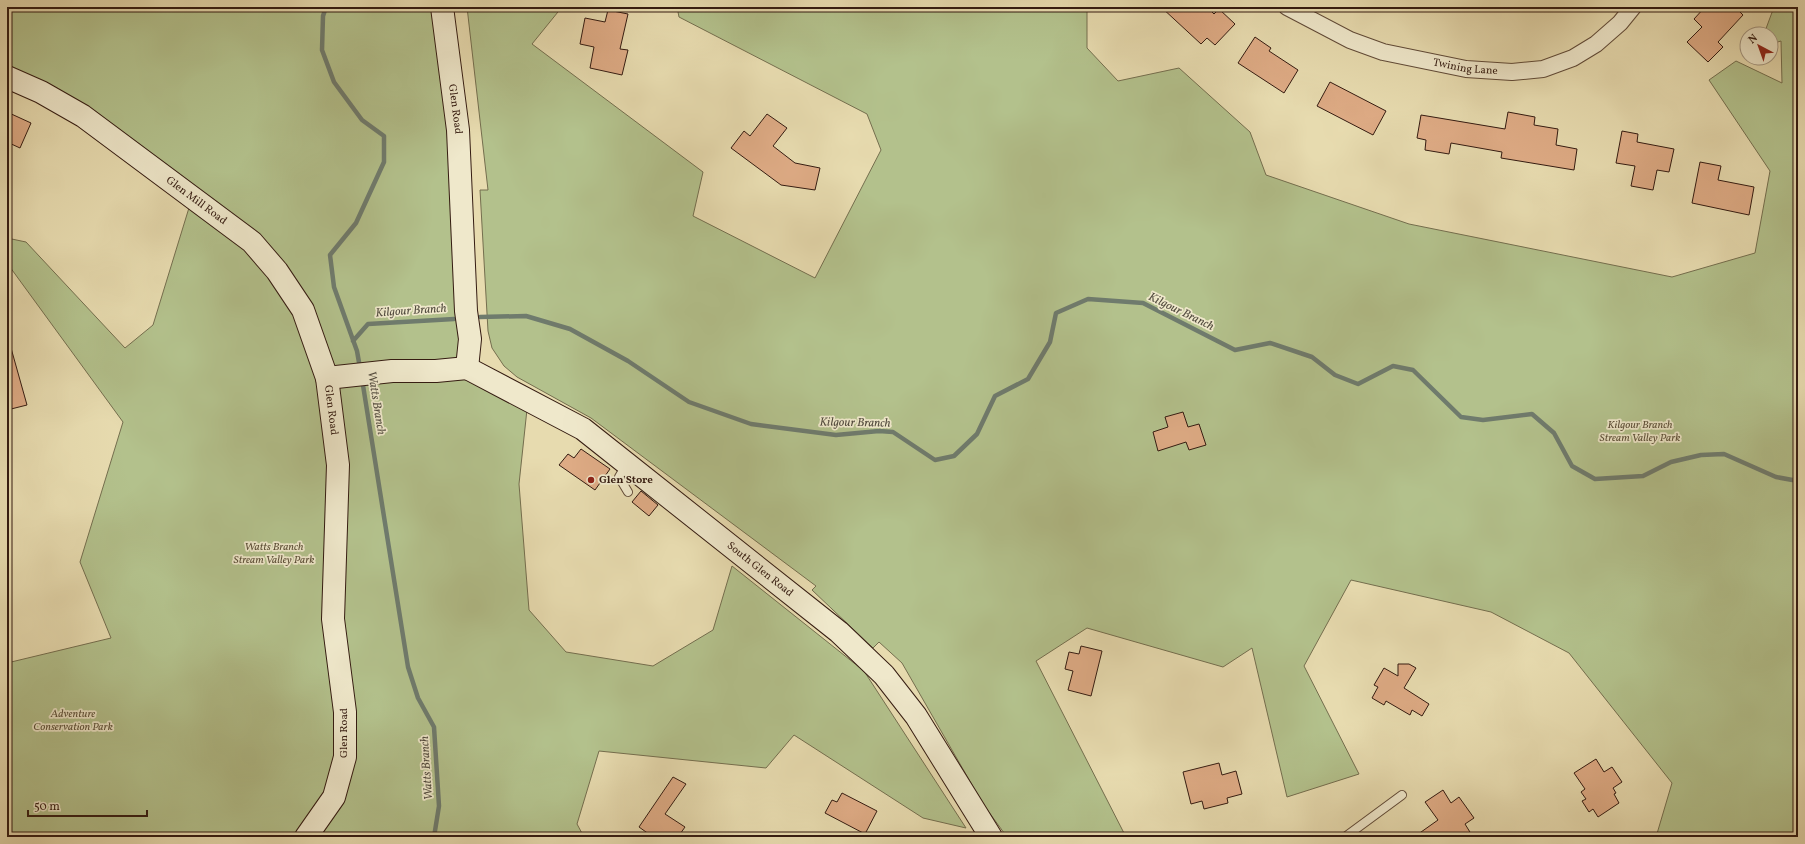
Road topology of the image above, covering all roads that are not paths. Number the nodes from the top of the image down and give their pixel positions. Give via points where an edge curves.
1 (442, 7) edge
2 (1287, 7) edge
3 (1633, 7) edge
4 (7, 77) edge
5 (467, 368) junction
6 (337, 377) junction
7 (627, 464) junction
8 (628, 492) dead end
9 (1402, 795) dead end
10 (985, 835) edge
11 (306, 837) edge
12 (1344, 837) edge

1 - 5 main road, Glen Road via 458,130 466,311 470,338
2 - 3 street, Twining Lane via 1350,40 1383,52 1466,69 1512,72 1543,69 1573,58 1596,44 1620,23
4 - 6 main road, Glen Mill Road via 41,92 83,116 252,242 277,271 303,310
5 - 6 main road, Glen Road via 436,372 392,371
5 - 7 main road, South Glen Road via 583,429
6 - 11 main road, Glen Road via 338,465 333,619 345,712 345,757 334,797
7 - 8 lane via 619,477
7 - 10 main road, South Glen Road via 839,632 884,675 916,716
9 - 12 lane

